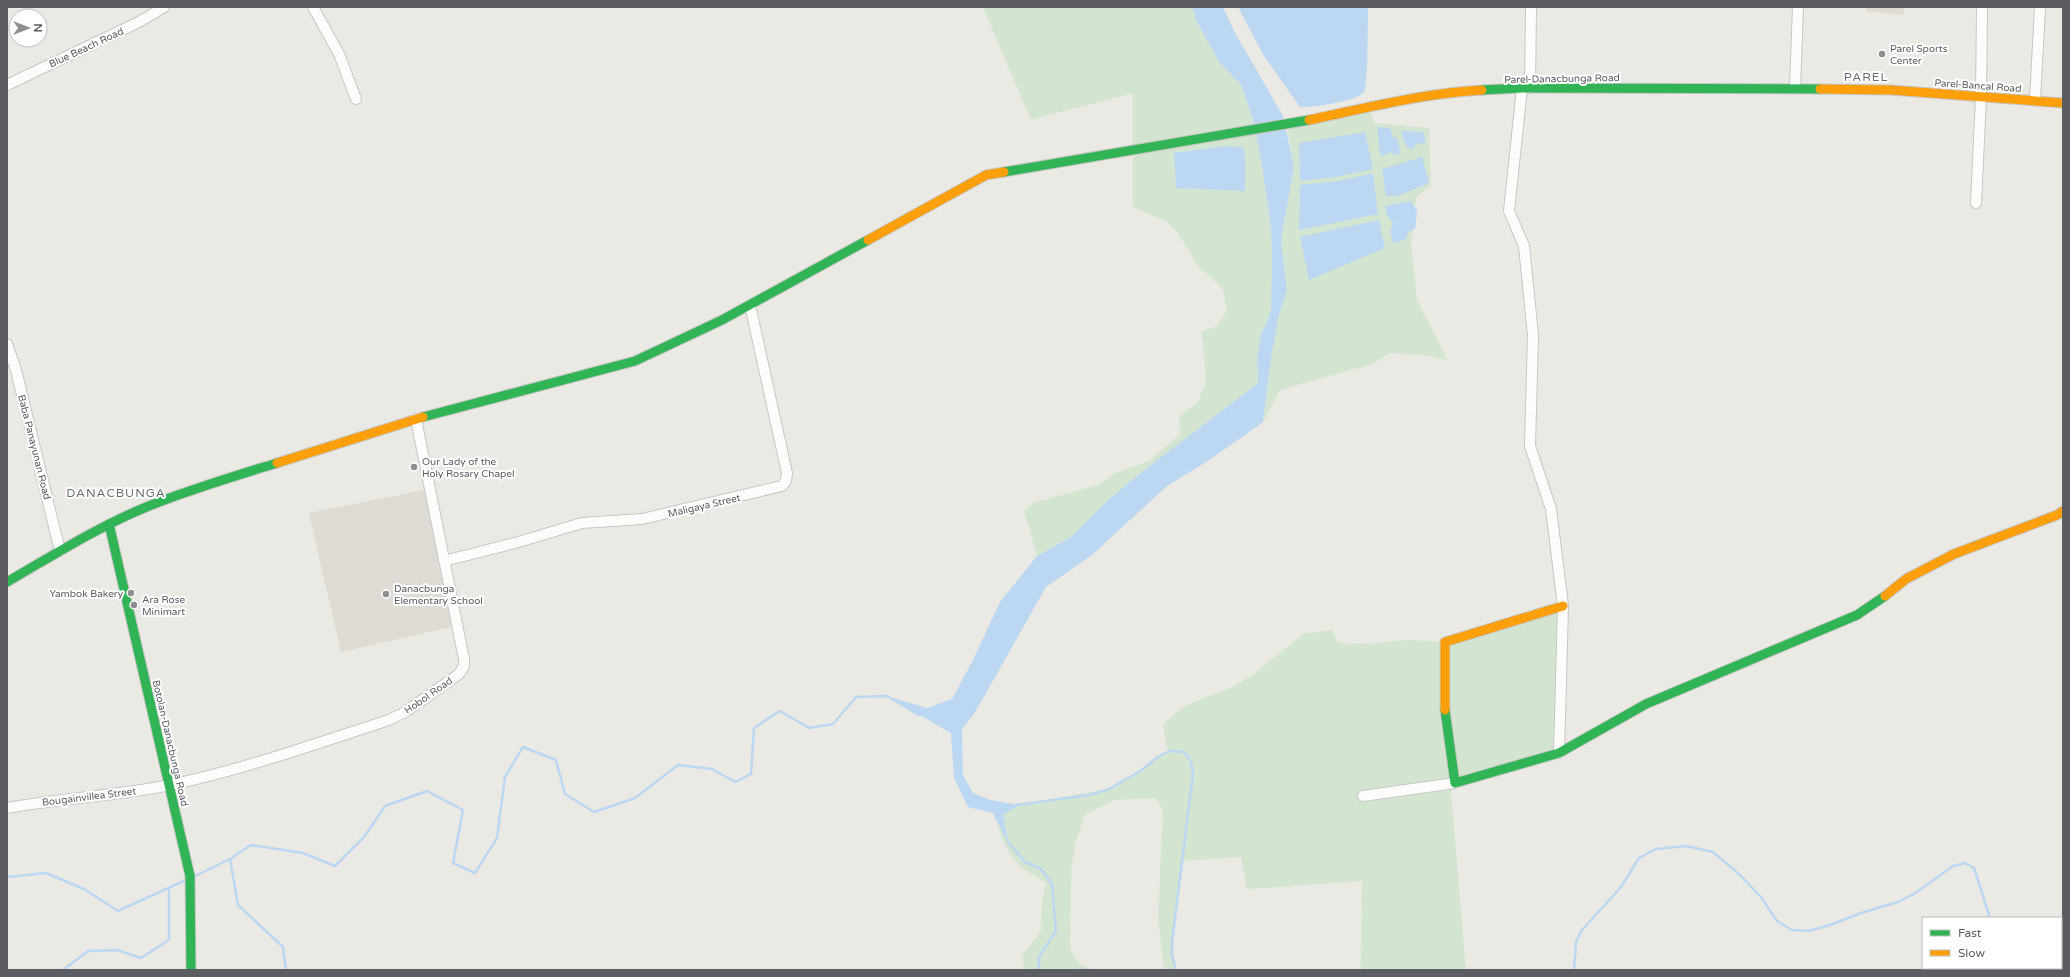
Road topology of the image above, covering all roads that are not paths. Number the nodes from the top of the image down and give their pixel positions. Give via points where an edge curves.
1 (164, 7) edge
2 (313, 7) edge
3 (1531, 7) edge
4 (1798, 7) edge
5 (1982, 7) edge
6 (2040, 7) edge
7 (7, 85) edge
8 (1526, 88) junction
9 (1795, 88) junction
10 (1891, 90) joint
11 (1981, 97) junction
12 (356, 100) dead end
13 (2035, 100) junction
14 (2063, 102) edge
15 (1976, 203) dead end
16 (750, 305) junction
17 (7, 344) edge
18 (416, 419) junction
19 (2063, 511) edge
20 (109, 524) junction
21 (60, 551) junction
22 (444, 561) junction
23 (7, 582) edge
24 (1563, 606) junction
25 (1559, 753) junction
26 (1455, 783) junction
27 (170, 785) junction
28 (1363, 796) dead end
29 (7, 808) edge
30 (191, 970) edge

1 - 7 street, Blue Beach Road via 139,22
2 - 12 street via 339,54
3 - 8 street
4 - 9 street
5 - 11 street
6 - 13 street
8 - 9 main road, Parel-Danacbunga Road
8 - 16 main road, Parel-Danacbunga Road via 1458,91 1418,97 1299,122 986,176
8 - 24 street via 1509,211 1524,246 1533,335 1530,446 1551,509
9 - 10 main road, Parel-Danacbunga Road
10 - 11 main road, Parel-Bancal Road
11 - 13 main road, Parel-Bancal Road
11 - 15 street
13 - 14 main road, Parel-Bancal Road
16 - 18 main road, Parel-Danacbunga Road via 635,361
16 - 22 street, Maligaya Street via 787,473 782,486 642,519 582,523
17 - 21 street, Baba Panayunan Road via 16,370
18 - 20 main road, Parel-Danacbunga Road via 190,490
18 - 22 street, Hobol Road
19 - 25 main road via 1954,554 1906,579 1881,600 1857,615 1646,704
20 - 21 main road, Parel-Danacbunga Road
20 - 27 main road, Botolan-Danacbunga Road
21 - 23 main road, Parel-Danacbunga Road
22 - 27 street, Hobol Road via 464,659 464,666 459,674 388,720
24 - 25 street
24 - 26 main road via 1445,642 1445,712
25 - 26 main road
26 - 28 street
27 - 29 street, Bougainvillea Street
27 - 30 main road, Botolan-Danacbunga Road via 190,876

